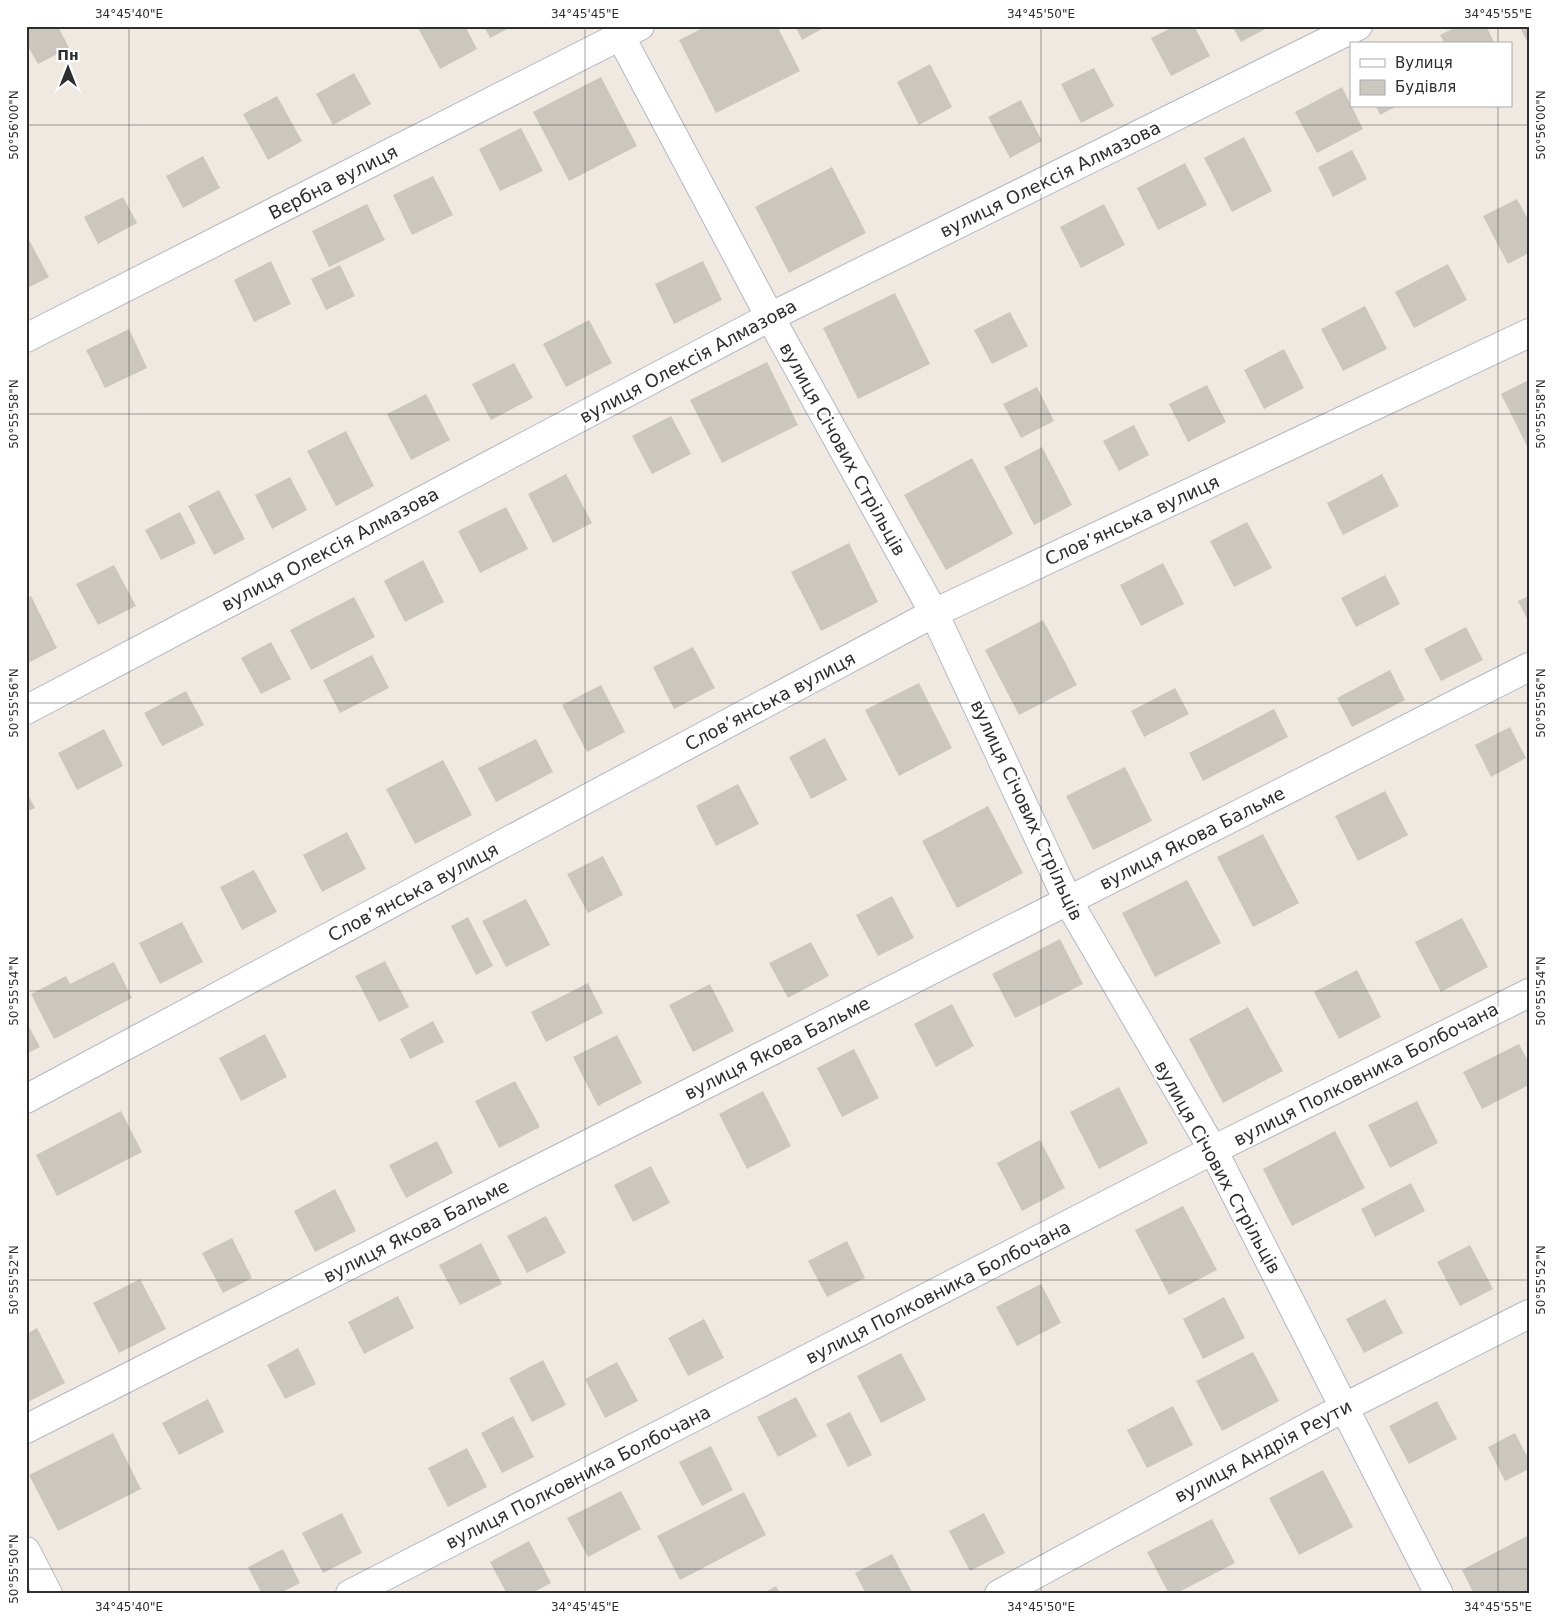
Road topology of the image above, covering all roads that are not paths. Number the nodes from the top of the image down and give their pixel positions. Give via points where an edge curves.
1 (1358, 26) edge
2 (625, 30) edge
3 (770, 317) junction
4 (1529, 334) edge
5 (26, 338) edge
6 (934, 613) junction
7 (1529, 667) edge
8 (26, 710) edge
9 (1068, 901) junction
10 (1529, 993) edge
11 (26, 1099) edge
12 (1213, 1150) junction
13 (1529, 1314) edge
14 (1345, 1407) junction
15 (26, 1429) edge
16 (26, 1551) edge
17 (48, 1594) edge
18 (350, 1594) edge
19 (999, 1594) edge
20 (1439, 1594) edge

1 - 3 street, вулиця Олексія Алмазова
2 - 3 street, вулиця Січових Стрільців
2 - 5 street, Вербна вулиця
3 - 6 street, вулиця Січових Стрільців
3 - 8 street, вулиця Олексія Алмазова
4 - 6 street, Словʼянська вулиця
6 - 9 street, вулиця Січових Стрільців
6 - 11 street, Словʼянська вулиця
7 - 9 street, вулиця Якова Бальме
9 - 12 street, вулиця Січових Стрільців
9 - 15 street, вулиця Якова Бальме
10 - 12 street, вулиця Полковника Болбочана
12 - 14 street, вулиця Січових Стрільців
12 - 18 street, вулиця Полковника Болбочана
13 - 14 street, вулиця Андрія Реути
14 - 19 street, вулиця Андрія Реути
14 - 20 street, вулиця Січових Стрільців
16 - 17 street

